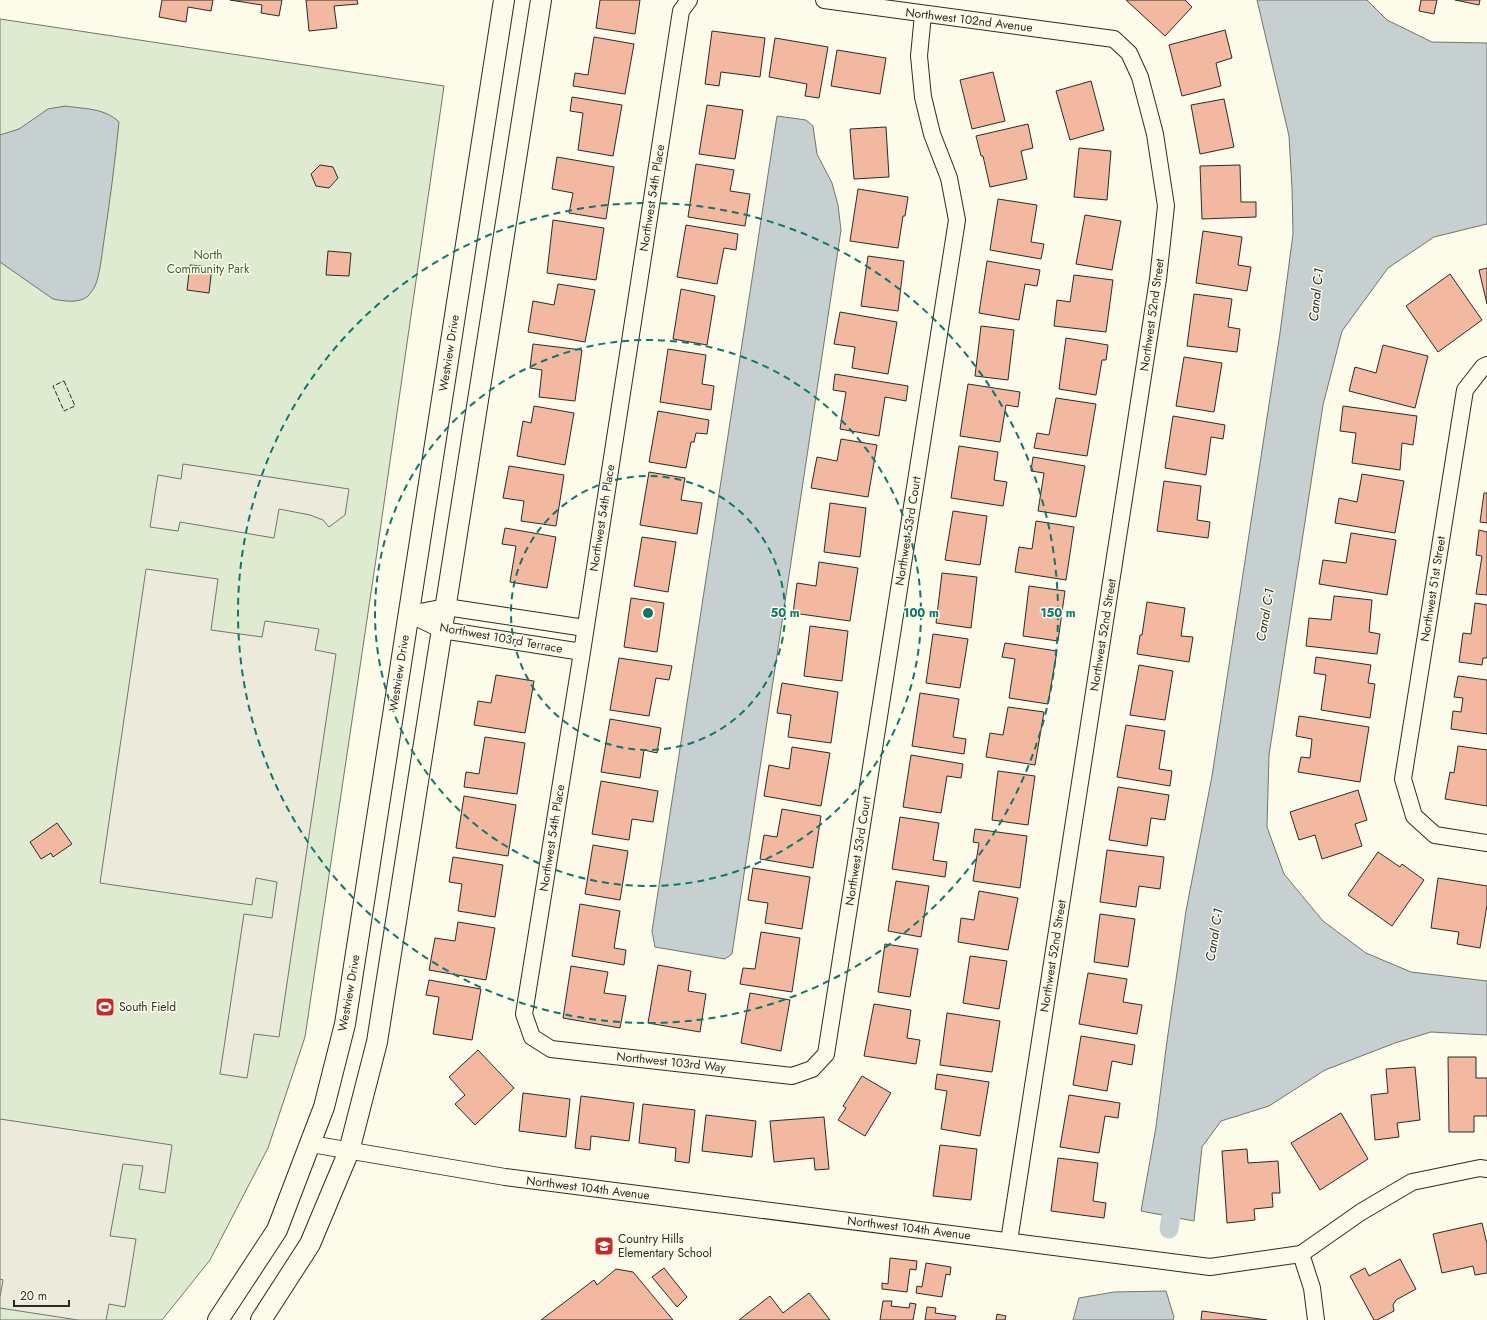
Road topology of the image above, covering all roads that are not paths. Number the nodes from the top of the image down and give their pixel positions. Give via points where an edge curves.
1 (504, 0) edge
2 (541, 0) edge
3 (689, 0) edge
4 (824, 0) edge
5 (923, 14) junction
6 (1114, 39) joint
7 (1485, 366) edge
8 (446, 607) junction
9 (408, 614) junction
10 (585, 628) junction
11 (442, 630) junction
12 (582, 652) junction
13 (1487, 843) edge
14 (532, 1037) joint
15 (812, 1069) joint
16 (311, 1144) junction
17 (349, 1151) junction
18 (1487, 1168) edge
19 (1009, 1241) junction
20 (1301, 1254) junction
21 (218, 1320) edge
22 (261, 1320) edge
23 (1316, 1320) edge

1 - 9 street, Westview Drive
2 - 8 street
3 - 10 street, Northwest 54th Place via 681,11
4 - 5 street, Northwest 102nd Avenue
5 - 6 street, Northwest 102nd Avenue
5 - 15 street, Northwest 53rd Court via 919,56 923,97 932,134 949,178 957,220 826,1054
6 - 19 street, Northwest 52nd Street via 1129,52 1140,77 1155,134 1166,206 1158,279
7 - 13 street, Northwest 51st Street via 1465,390 1403,779 1414,816 1435,835
8 - 9 street, Northwest 103rd Terrace
8 - 10 street, Northwest 103rd Terrace
8 - 11 street
9 - 11 street, Northwest 103rd Terrace
9 - 16 street, Westview Drive via 344,1024 324,1107
10 - 12 street, Northwest 54th Place
11 - 12 street, Northwest 103rd Terrace
11 - 17 street via 377,1042
12 - 14 street, Northwest 54th Place via 524,1014
14 - 15 street, Northwest 103rd Way via 552,1049 792,1076
16 - 17 street, Northwest 104th Avenue
16 - 21 street, Westview Drive via 277,1230
17 - 19 street, Northwest 104th Avenue via 505,1177
17 - 22 street via 310,1244
18 - 20 street, Northwest 104th Avenue via 1412,1182 1361,1212
19 - 20 street, Northwest 104th Avenue via 1210,1267
20 - 23 street via 1312,1288

